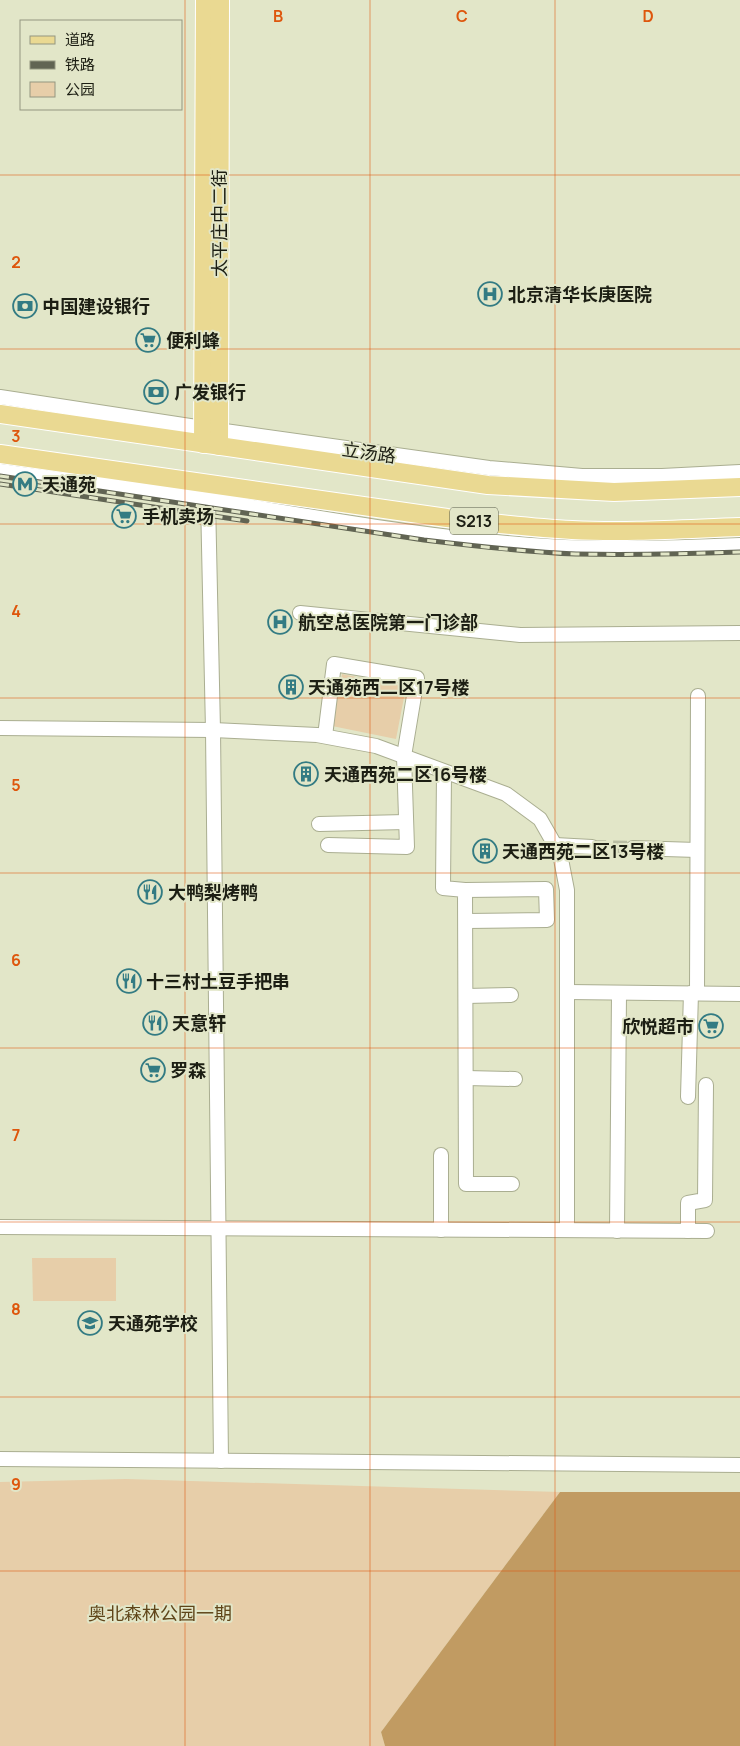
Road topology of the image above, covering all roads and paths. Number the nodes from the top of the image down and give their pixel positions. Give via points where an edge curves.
1 (205, 0) edge
2 (220, 0) edge
3 (0, 397) edge
4 (0, 414) edge
5 (211, 437) junction
6 (0, 454) edge
7 (0, 471) edge
8 (740, 472) edge
9 (740, 487) edge
10 (209, 492) junction
11 (740, 527) edge
12 (740, 545) edge
13 (300, 613) dead end
14 (740, 633) edge
15 (698, 696) dead end
16 (0, 728) edge
17 (213, 730) junction
18 (325, 736) junction
19 (404, 756) junction
20 (444, 772) junction
21 (406, 822) junction
22 (319, 824) dead end
23 (328, 845) dead end
24 (554, 845) junction
25 (592, 847) tunnel mouth
26 (633, 848) tunnel mouth
27 (697, 850) junction
28 (466, 890) junction
29 (466, 921) junction
30 (568, 992) junction
31 (694, 993) junction
32 (619, 994) junction
33 (740, 994) edge
34 (511, 995) dead end
35 (466, 996) junction
36 (466, 1078) junction
37 (515, 1080) dead end
38 (706, 1085) dead end
39 (688, 1097) dead end
40 (441, 1155) dead end
41 (512, 1184) dead end
42 (0, 1227) edge
43 (218, 1228) junction
44 (441, 1230) junction
45 (567, 1230) junction
46 (617, 1231) junction
47 (688, 1231) junction
48 (706, 1231) dead end
49 (0, 1459) edge
50 (221, 1461) junction
51 (740, 1465) edge

1 - 5 main road, 太平庄中二街
2 - 5 main road, 太平庄中二街
3 - 5 street, 立汤路 / S213
4 - 5 main road, 立汤路 / S213
5 - 8 street, 立汤路 / S213 via 582,476
5 - 9 main road, 立汤路 / S213 via 488,484 614,492
6 - 10 main road, S213
7 - 10 street, S213
10 - 11 main road, S213 via 510,526 636,531
10 - 12 street, S213 via 302,516 548,546
10 - 17 street
13 - 14 street via 520,634
15 - 27 street
16 - 17 street
17 - 18 street
17 - 43 street
18 - 19 street via 376,746
18 - 19 street via 334,664 417,678
19 - 20 street
19 - 21 street
20 - 24 street via 506,794 540,819
20 - 28 street via 443,888
21 - 22 street
21 - 23 street via 407,847
24 - 25 street
24 - 30 street via 560,854 567,890
26 - 27 street
27 - 31 street
28 - 29 street
28 - 29 street via 546,889 547,920
29 - 35 street
30 - 32 street
30 - 45 street
31 - 32 street
31 - 33 street
31 - 39 street
32 - 46 street
34 - 35 street
35 - 36 street
36 - 37 street
36 - 41 street via 466,1184
38 - 47 street via 705,1200 688,1203
40 - 44 street
42 - 43 street
43 - 44 street
43 - 50 street
44 - 45 street
45 - 46 street
46 - 47 street
47 - 48 street
49 - 50 street
50 - 51 street

